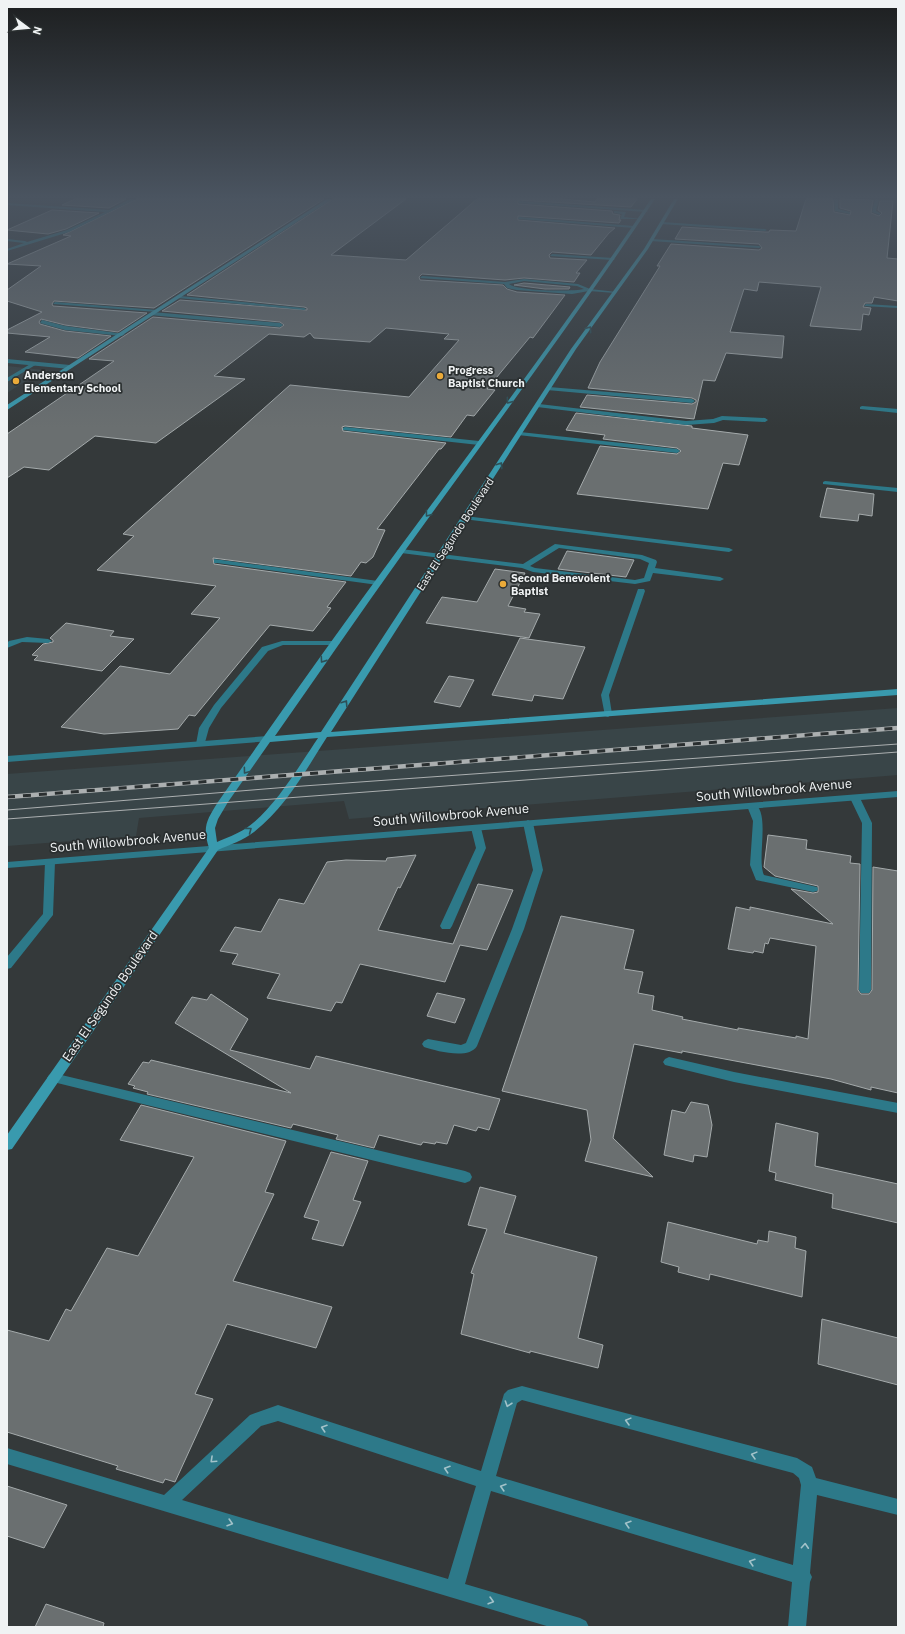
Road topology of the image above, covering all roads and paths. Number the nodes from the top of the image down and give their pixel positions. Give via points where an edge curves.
1 (213, 275) edge
2 (600, 275) edge
3 (627, 275) edge
4 (422, 277) dead end
5 (505, 283) junction
6 (589, 290) junction
7 (615, 292) junction
8 (180, 297) junction
9 (56, 303) dead end
10 (866, 305) dead end
11 (898, 308) edge
12 (304, 309) dead end
13 (154, 313) junction
14 (42, 322) dead end
15 (280, 325) dead end
16 (122, 334) junction
17 (7, 361) edge
18 (34, 364) junction
19 (70, 367) junction
20 (7, 380) edge
21 (548, 389) junction
22 (692, 401) dead end
23 (539, 406) junction
24 (7, 408) edge
25 (862, 408) dead end
26 (898, 411) edge
27 (765, 420) dead end
28 (345, 429) dead end
29 (520, 434) junction
30 (479, 443) junction
31 (677, 451) dead end
32 (825, 482) dead end
33 (898, 490) edge
34 (465, 518) junction
35 (729, 550) dead end
36 (401, 551) junction
37 (441, 556) junction
38 (217, 561) dead end
39 (524, 566) junction
40 (650, 570) junction
41 (720, 579) dead end
42 (378, 583) junction
43 (641, 591) dead end
44 (48, 641) dead end
45 (336, 643) junction
46 (7, 646) edge
47 (898, 692) edge
48 (608, 714) junction
49 (324, 736) junction
50 (268, 739) junction
51 (201, 744) junction
52 (7, 759) edge
53 (898, 794) edge
54 (855, 798) junction
55 (752, 806) junction
56 (528, 823) junction
57 (476, 828) junction
58 (214, 848) junction
59 (50, 862) junction
60 (7, 865) edge
61 (813, 889) dead end
62 (446, 926) dead end
63 (7, 966) edge
64 (865, 990) dead end
65 (428, 1044) dead end
66 (669, 1062) dead end
67 (53, 1078) junction
68 (898, 1108) edge
69 (8, 1143) edge
70 (465, 1177) dead end
71 (7, 1456) edge
72 (484, 1481) junction
73 (810, 1485) junction
74 (166, 1504) junction
75 (898, 1507) edge
76 (803, 1577) junction
77 (454, 1590) junction
78 (580, 1627) edge
79 (797, 1627) edge

1 - 8 main road
2 - 6 main road
3 - 7 main road, East El Segundo Boulevard
4 - 5 street
5 - 6 street via 524,280 578,285
5 - 6 street via 508,287 572,293
6 - 7 street
6 -> 30 main road
21 -> 7 main road, East El Segundo Boulevard
8 - 12 street
8 - 13 main road
9 - 13 street
10 - 11 street
13 - 15 street
13 - 16 main road
14 - 16 street via 64,328
16 - 19 main road
17 - 18 street
18 - 19 street
18 - 20 street
19 - 24 main road
21 - 22 street
21 - 23 main road, East El Segundo Boulevard
23 - 27 street via 686,423 722,418
23 - 29 main road, East El Segundo Boulevard
25 - 26 street
28 - 30 street
29 - 31 street
34 -> 29 main road, East El Segundo Boulevard
30 -> 36 main road
32 - 33 street
34 - 35 street
34 - 37 main road, East El Segundo Boulevard
36 - 37 street
36 - 42 main road
37 - 39 street
49 -> 37 main road, East El Segundo Boulevard
38 - 42 street
39 - 40 street via 533,570 635,582 647,578
39 - 40 street via 558,546 642,557 653,562
40 - 41 street
42 - 45 main road
43 - 48 street via 605,695
44 - 46 street via 27,638
45 -> 50 main road
45 - 51 street via 282,643 266,649 217,707 204,728
47 - 48 main road
48 - 49 main road
49 - 50 main road
58 -> 49 main road, East El Segundo Boulevard via 248,830 269,813
50 - 51 street
50 -> 58 main road via 211,822 209,832
51 - 52 street
53 - 54 street, South Willowbrook Avenue
54 - 55 street, South Willowbrook Avenue
54 - 64 street via 867,823
55 - 56 street, South Willowbrook Avenue
55 - 61 street via 758,821 754,861 760,878
56 - 57 street, South Willowbrook Avenue
56 - 65 street via 538,870 518,929 471,1046 462,1050
57 - 58 street, South Willowbrook Avenue
57 - 62 street via 480,848
58 - 59 street, South Willowbrook Avenue
58 - 67 main road, East El Segundo Boulevard
59 - 60 street, South Willowbrook Avenue
59 - 63 street via 48,914
66 - 68 street
67 - 69 main road, East El Segundo Boulevard
67 - 70 street
71 - 74 street
73 -> 72 street via 806,1473 797,1466 522,1393 510,1399
72 -> 74 street via 278,1413 256,1420
76 -> 72 street
72 - 77 street
73 - 75 street
76 -> 73 street
74 -> 77 street
76 - 79 street
77 -> 78 street

